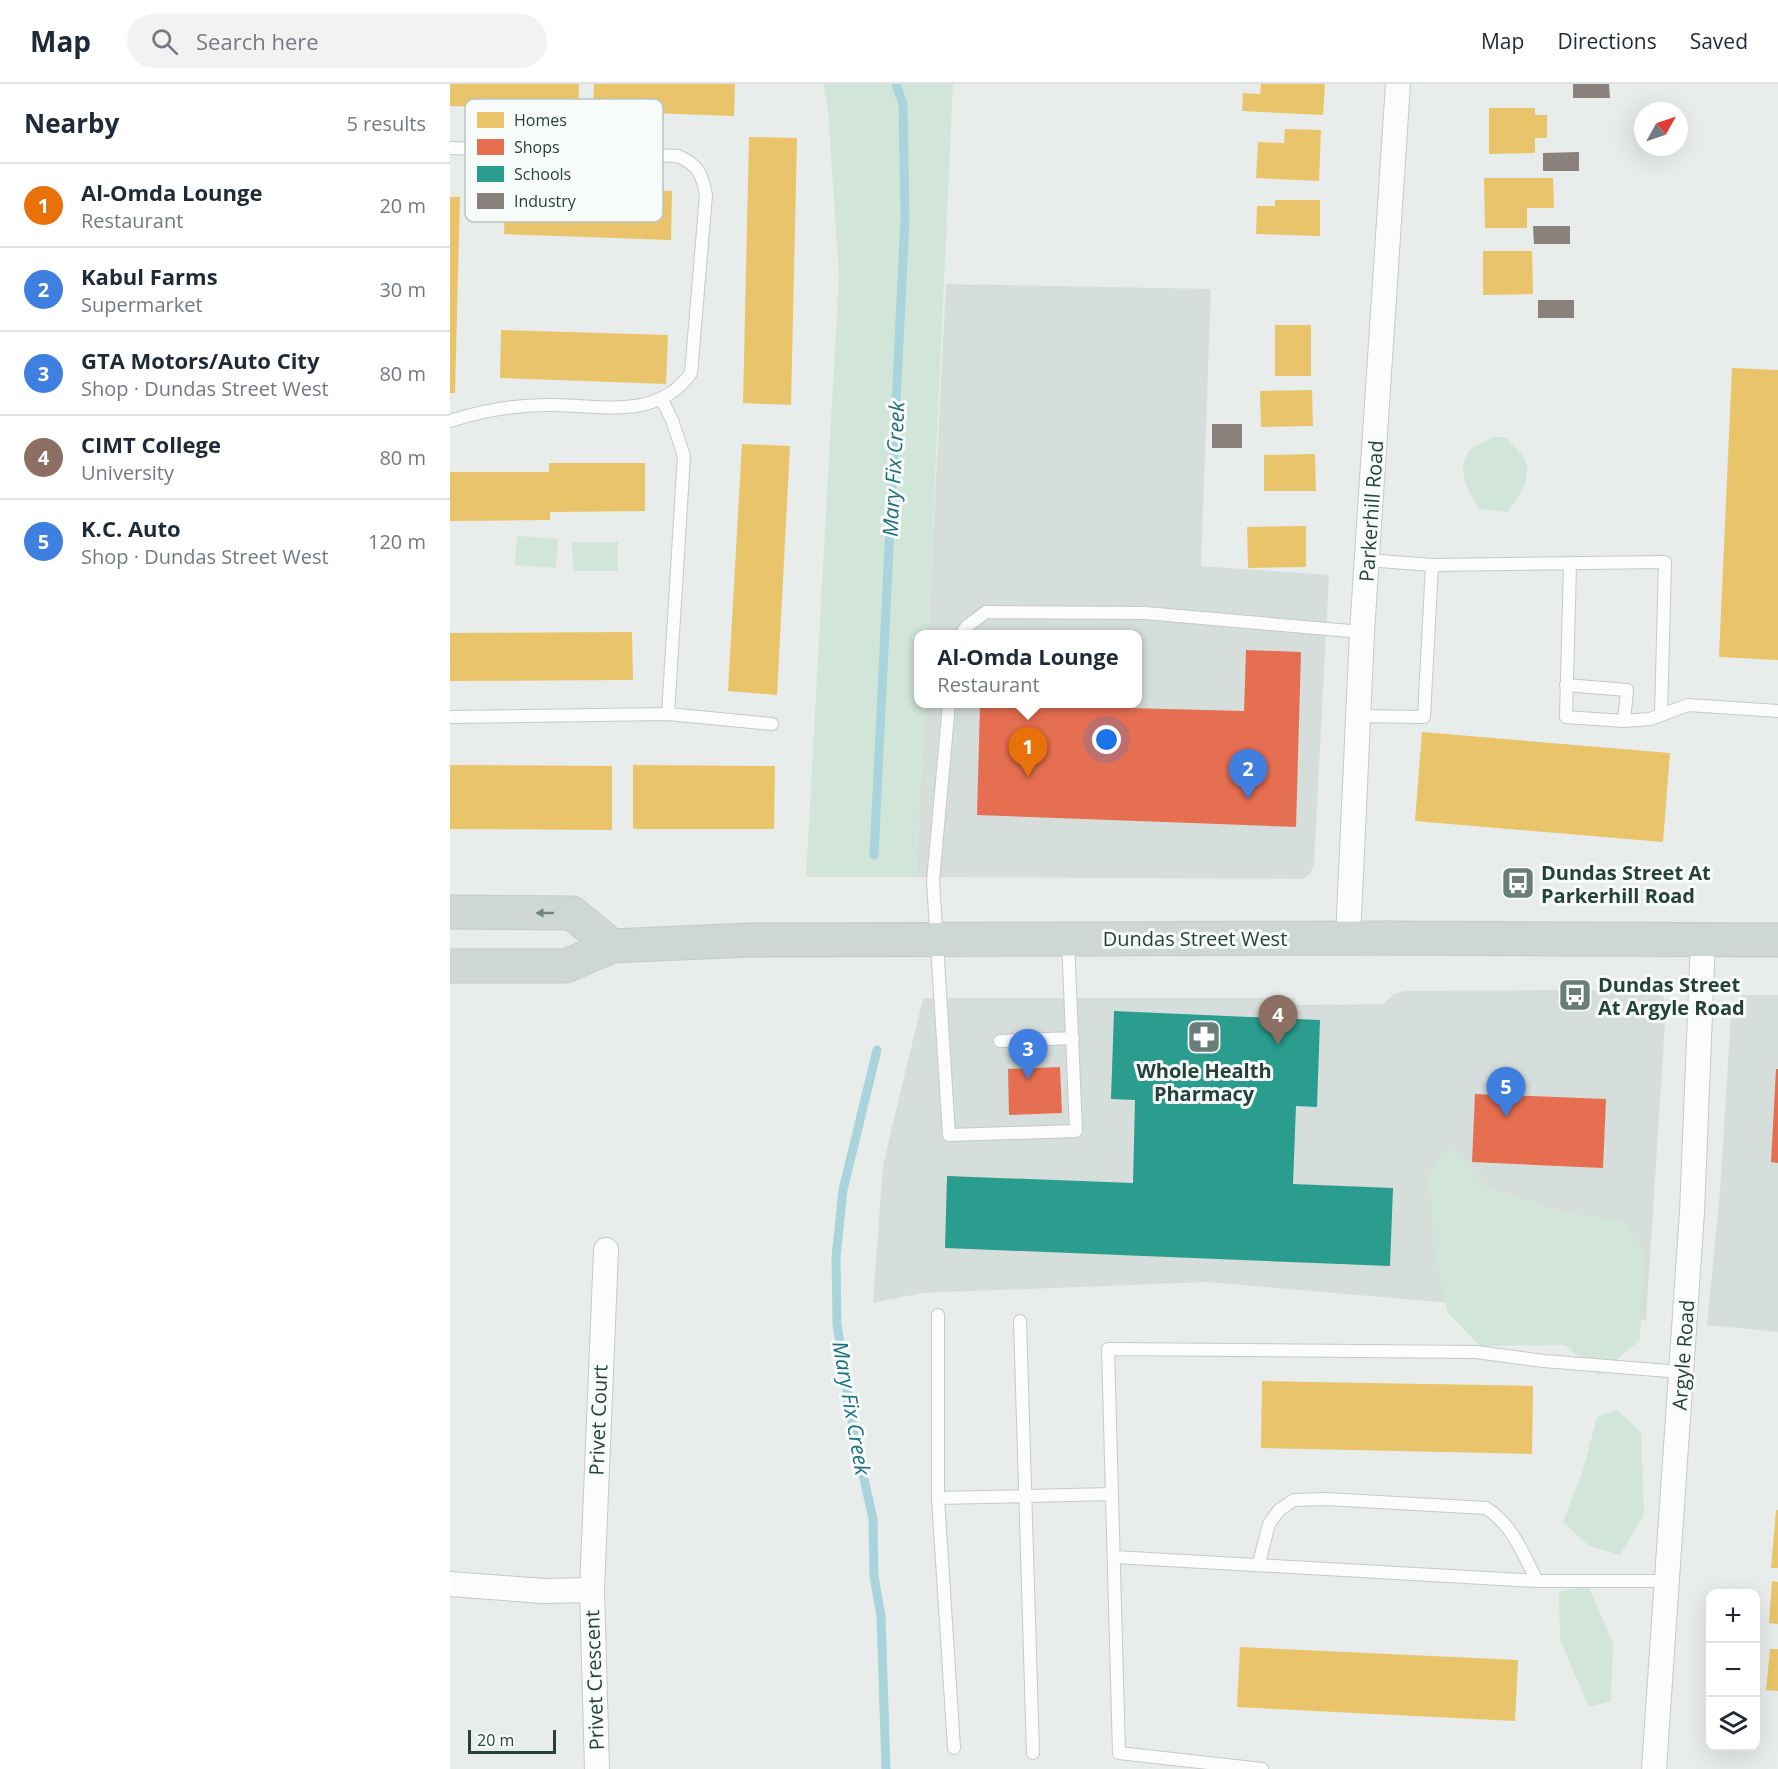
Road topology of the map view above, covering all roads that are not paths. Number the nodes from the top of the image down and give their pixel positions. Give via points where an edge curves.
1 (1398, 84) edge
2 (450, 148) edge
3 (465, 149) edge
4 (663, 155) edge
5 (662, 400) junction
6 (450, 421) edge
7 (1367, 560) junction
8 (1570, 564) junction
9 (1431, 565) junction
10 (964, 630) edge
11 (1362, 632) junction
12 (1566, 685) junction
13 (949, 708) edge
14 (1778, 711) edge
15 (668, 714) junction
16 (1661, 715) junction
17 (1357, 716) junction
18 (450, 717) edge
19 (1624, 721) junction
20 (772, 724) dead end
21 (450, 912) edge
22 (936, 938) junction
23 (1067, 938) junction
24 (1348, 938) junction
25 (1703, 940) junction
26 (1778, 940) edge
27 (612, 946) junction
28 (450, 966) edge
29 (1073, 1038) junction
30 (1000, 1041) dead end
31 (606, 1250) dead end
32 (938, 1315) dead end
33 (1020, 1321) dead end
34 (1682, 1372) junction
35 (1111, 1494) junction
36 (1027, 1495) junction
37 (938, 1498) junction
38 (1115, 1557) junction
39 (1259, 1563) junction
40 (1537, 1581) junction
41 (1668, 1581) junction
42 (450, 1584) edge
43 (592, 1590) junction
44 (954, 1748) dead end
45 (1033, 1753) dead end
46 (597, 1769) edge
47 (1262, 1769) edge
48 (1654, 1769) edge

1 - 7 street, Parkerhill Road
2 - 3 lane
4 - 5 lane via 678,156 694,163 703,175 706,195 692,373 681,388
5 - 6 lane via 639,407 510,407
5 - 15 lane via 684,456
7 - 9 lane
7 - 11 street, Parkerhill Road
8 - 9 lane
8 - 12 lane
8 - 16 lane via 1665,562
9 - 17 lane via 1424,717
10 - 11 lane via 986,612 1145,613
11 - 17 street, Parkerhill Road
12 - 19 lane via 1566,717
12 - 19 lane via 1627,690
13 - 22 lane via 933,880
14 - 16 lane via 1688,705
15 - 18 lane
15 - 20 lane
16 - 19 lane
17 - 24 street, Parkerhill Road
27 -> 21 main road via 572,913
22 - 23 main road, Dundas Street West
22 - 27 main road, Dundas Street West
22 - 29 lane via 949,1135 1076,1131
23 - 24 main road, Dundas Street West
23 - 29 lane
24 - 25 main road, Dundas Street West
25 - 26 main road, Dundas Street West
25 - 34 street, Argyle Road
27 - 28 main road, Dundas Street West via 566,966
29 - 30 lane
31 - 43 street, Privet Court
32 - 37 lane
33 - 36 lane
34 - 35 lane via 1476,1352 1108,1349
34 - 41 street, Argyle Road
35 - 36 lane
35 - 38 lane
36 - 37 lane
36 - 45 lane
37 - 44 lane
38 - 39 lane
38 - 47 lane via 1119,1754
39 - 40 lane
39 - 40 lane via 1269,1524 1279,1510 1294,1500 1486,1508 1512,1532
40 - 41 lane
41 - 48 street, Argyle Road
42 - 43 street, Privet Crescent via 543,1591
43 - 46 street, Privet Crescent

